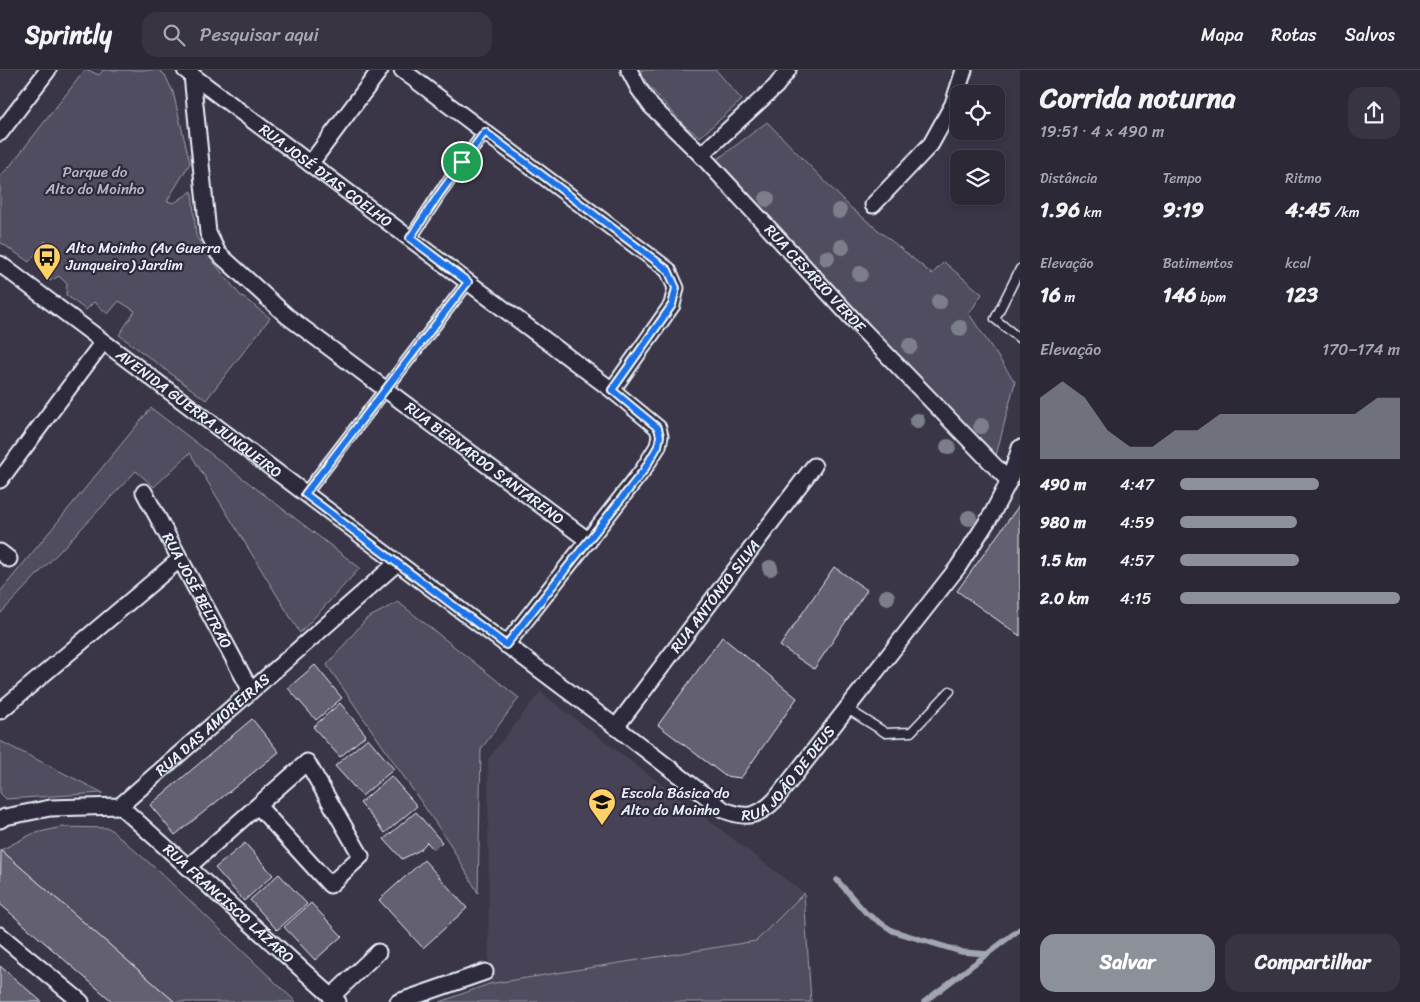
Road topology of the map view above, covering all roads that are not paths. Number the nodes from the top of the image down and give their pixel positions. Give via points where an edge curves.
1 (48, 70) edge
2 (380, 70) edge
3 (402, 70) edge
4 (630, 70) edge
5 (788, 70) edge
6 (964, 70) edge
7 (189, 73) edge
8 (485, 132) junction
9 (0, 133) edge
10 (701, 155) junction
11 (310, 164) junction
12 (873, 205) dead end
13 (410, 238) junction
14 (0, 264) edge
15 (1020, 269) edge
16 (468, 282) junction
17 (1020, 339) edge
18 (103, 342) junction
19 (386, 390) junction
20 (612, 390) junction
21 (1020, 448) edge
22 (814, 466) dead end
23 (0, 480) edge
24 (1010, 480) junction
25 (144, 492) dead end
26 (305, 494) junction
27 (589, 541) junction
28 (180, 559) junction
29 (397, 563) junction
30 (506, 645) junction
31 (251, 691) junction
32 (950, 691) dead end
33 (846, 708) junction
34 (0, 711) edge
35 (616, 727) junction
36 (120, 806) junction
37 (258, 806) junction
38 (2, 817) edge
39 (188, 867) junction
40 (0, 935) edge
41 (378, 952) dead end
42 (485, 972) dead end
43 (334, 999) edge
44 (80, 1002) edge
45 (398, 1002) edge

1 - 9 street
2 - 11 street
3 - 8 street
4 - 10 street, RUA CESÁRIO VERDE via 651,106
5 - 10 street via 776,86
6 - 12 street via 953,104 931,144
7 - 11 street, RUA JOSÉ DIAS COELHO
7 - 19 street, RUA BERNARDO SANTARENO via 208,233 218,253 287,316
8 - 13 street
8 - 20 street via 668,270 676,288 672,305
10 - 24 street, RUA CESÁRIO VERDE via 861,328
11 - 13 street, RUA JOSÉ DIAS COELHO
13 - 16 street, RUA JOSÉ DIAS COELHO
14 - 18 street, AVENIDA GUERRA JUNQUEIRO
15 - 17 lane via 995,319
16 - 19 street
16 - 20 street, RUA JOSÉ DIAS COELHO
18 - 23 street
18 - 26 street, AVENIDA GUERRA JUNQUEIRO
19 - 26 street
19 - 27 street, RUA BERNARDO SANTARENO
20 - 27 street, RUA JOSÉ DIAS COELHO via 658,428 660,436 644,470
21 - 24 street, RUA JOÃO DE DEUS
22 - 35 street, RUA ANTÓNIO SILVA
24 - 33 street, RUA JOÃO DE DEUS via 958,567
25 - 28 street, RUA JOSÉ BELTRÃO
26 - 29 street, AVENIDA GUERRA JUNQUEIRO
27 - 30 street, RUA JOSÉ DIAS COELHO
28 - 31 street, RUA JOSÉ BELTRÃO
28 - 34 street
29 - 30 street, RUA JOÃO DE DEUS
29 - 31 street, RUA DAS AMOREIRAS
30 - 35 street, RUA JOÃO DE DEUS
31 - 36 street, RUA DAS AMOREIRAS
32 - 33 lane via 911,732 886,733
33 - 35 street, RUA JOÃO DE DEUS via 767,808 747,816 724,810
36 - 38 street via 50,808
36 - 39 street, RUA FRANCISCO LÁZARO
37 - 37 street via 306,762 361,856 330,885
37 - 39 street
39 - 43 street, RUA FRANCISCO LÁZARO
40 - 44 street
41 - 43 street
42 - 45 street

